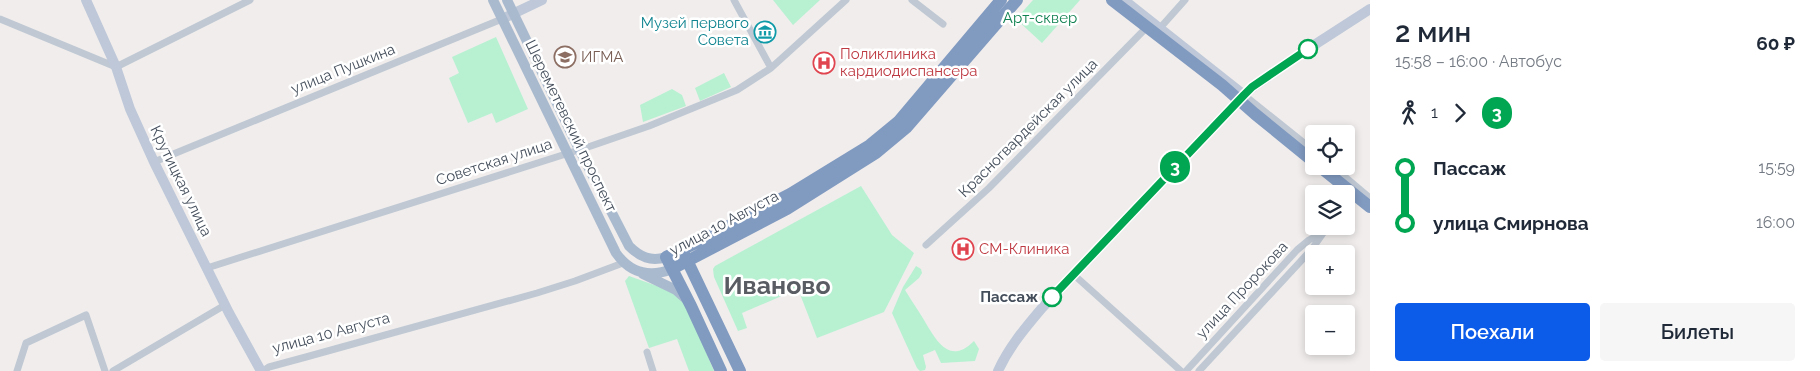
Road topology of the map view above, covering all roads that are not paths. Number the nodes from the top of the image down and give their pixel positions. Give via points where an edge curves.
1 (86, 0) edge
2 (250, 0) edge
3 (493, 0) edge
4 (508, 0) edge
5 (542, 0) edge
6 (734, 0) edge
7 (846, 0) edge
8 (912, 0) edge
9 (1001, 0) edge
10 (1018, 0) edge
11 (1112, 0) edge
12 (1124, 0) edge
13 (1186, 0) edge
14 (1370, 9) edge
15 (514, 14) junction
16 (0, 19) edge
17 (502, 19) junction
18 (943, 24) dead end
19 (1147, 27) junction
20 (1160, 28) junction
21 (116, 67) junction
22 (771, 68) junction
23 (1242, 97) junction
24 (1305, 145) edge
25 (579, 149) junction
26 (567, 153) junction
27 (1305, 154) edge
28 (154, 162) junction
29 (1331, 175) edge
30 (1343, 175) edge
31 (1356, 195) joint
32 (1370, 198) edge
33 (1370, 208) edge
34 (1318, 235) edge
35 (1321, 235) edge
36 (926, 245) dead end
37 (682, 250) junction
38 (706, 252) junction
39 (636, 254) joint
40 (666, 257) junction
41 (688, 262) junction
42 (623, 263) junction
43 (207, 268) junction
44 (672, 269) junction
45 (636, 270) junction
46 (1073, 274) junction
47 (698, 281) junction
48 (225, 305) junction
49 (691, 306) junction
50 (647, 352) dead end
51 (17, 371) edge
52 (105, 371) edge
53 (113, 371) edge
54 (262, 371) edge
55 (653, 371) edge
56 (721, 371) edge
57 (740, 371) edge
58 (998, 371) edge
59 (1182, 371) edge
60 (1186, 371) edge
61 (1199, 371) edge

1 - 21 main road, Крутицкая улица
2 - 21 street
3 - 17 main road, Шереметевский проспект
4 - 15 main road, Шереметевский проспект
5 - 15 main road, улица Пушкина
6 - 22 street
7 - 22 street, Советская улица
8 - 18 street
9 - 37 highway, улица 10 Августа via 898,122 882,136 781,200
10 - 38 highway, улица 10 Августа via 891,141 788,209
11 - 19 highway
12 - 20 main road
13 - 20 street
14 - 23 main road via 1252,87
15 - 17 main road, улица Пушкина
15 - 25 main road, Шереметевский проспект
16 - 21 street
17 - 26 main road, Шереметевский проспект
17 - 28 street, улица Пушкина
19 - 23 highway
19 - 36 street, Красногвардейская улица via 996,181
20 - 23 main road
21 - 28 main road, Крутицкая улица via 130,109
22 - 25 street, Советская улица via 737,90 649,126
23 - 24 street
23 - 27 highway
23 - 46 main road
25 - 26 street, Советская улица
25 - 39 main road, Шереметевский проспект
26 - 42 main road, Шереметевский проспект
26 - 43 street, Советская улица
28 - 43 main road, Крутицкая улица
29 - 31 highway
30 - 32 street
31 - 33 highway
34 - 60 street, улица Пророкова via 1297,250
35 - 61 street, улица Пророкова via 1312,249
37 - 40 highway, улица 10 Августа
37 - 41 highway
38 - 41 highway, улица 10 Августа
38 - 47 highway via 699,262
39 - 40 main road, улица 10 Августа via 651,260
40 - 44 highway
41 - 44 highway, улица 10 Августа
41 - 47 highway
42 - 45 main road, улица 10 Августа
42 - 54 street, улица 10 Августа via 574,282
43 - 48 main road, Крутицкая улица
44 - 45 main road, улица 10 Августа via 654,274
44 - 49 highway
45 - 49 main road via 676,290
46 - 58 main road via 1014,342
46 - 59 street
47 - 57 highway
48 - 53 street
48 - 54 main road, Крутицкая улица
49 - 56 highway
50 - 55 street
51 - 52 street via 26,343 86,315

